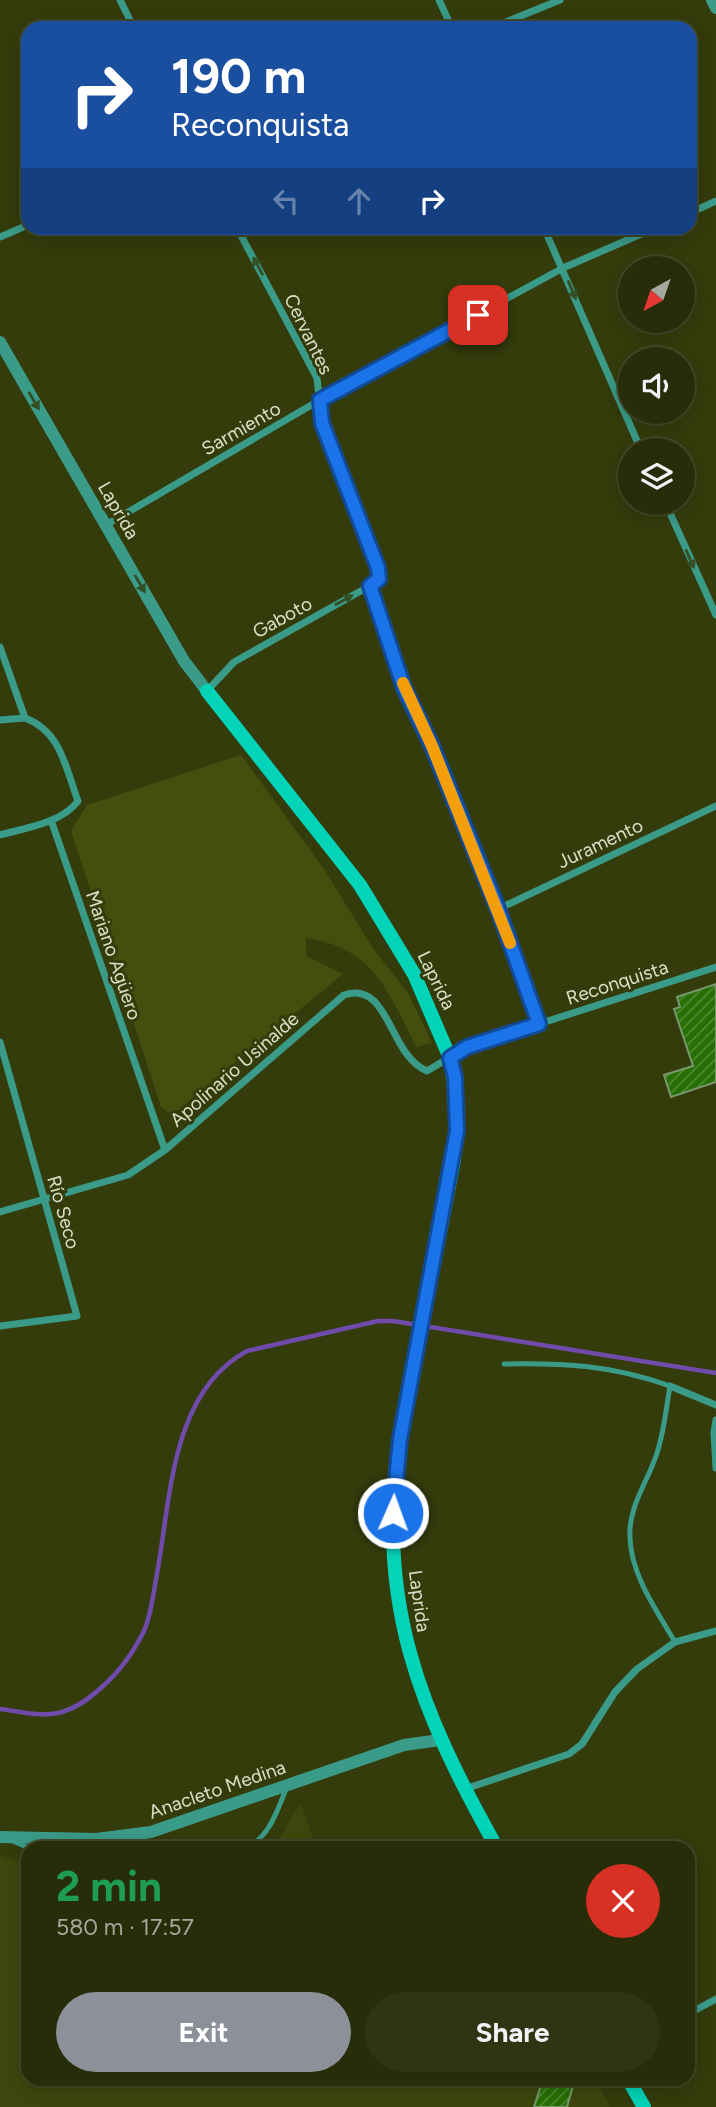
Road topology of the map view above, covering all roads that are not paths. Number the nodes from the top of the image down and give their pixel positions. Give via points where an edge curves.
1 (120, 0) edge
2 (439, 0) edge
3 (560, 0) edge
4 (712, 0) edge
5 (716, 8) edge
6 (130, 21) edge
7 (449, 21) edge
8 (508, 21) edge
9 (716, 201) edge
10 (697, 210) edge
11 (21, 228) edge
12 (241, 235) edge
13 (547, 235) edge
14 (639, 235) edge
15 (0, 237) edge
16 (563, 268) junction
17 (0, 342) edge
18 (320, 400) junction
19 (636, 438) edge
20 (671, 515) edge
21 (106, 525) junction
22 (379, 579) joint
23 (370, 586) junction
24 (716, 615) edge
25 (0, 647) edge
26 (207, 691) junction
27 (25, 718) junction
28 (0, 720) edge
29 (716, 806) edge
30 (51, 820) junction
31 (0, 835) edge
32 (471, 843) joint
33 (498, 909) junction
34 (716, 967) edge
35 (539, 1024) junction
36 (0, 1042) edge
37 (450, 1058) junction
38 (164, 1150) junction
39 (44, 1200) junction
40 (0, 1212) edge
41 (0, 1326) edge
42 (504, 1364) dead end
43 (670, 1386) junction
44 (716, 1405) edge
45 (716, 1420) edge
46 (716, 1468) edge
47 (716, 1631) edge
48 (675, 1642) junction
49 (440, 1740) junction
50 (287, 1786) junction
51 (464, 1789) junction
52 (4, 1837) edge
53 (257, 1841) edge
54 (494, 1841) edge
55 (21, 1844) edge
56 (716, 1999) edge
57 (695, 2010) edge
58 (632, 2086) edge
59 (644, 2107) edge

1 - 6 street
2 - 7 street
3 - 8 street
4 - 5 street
9 - 10 street
11 - 15 street
18 -> 12 street, Cervantes via 317,378
13 - 16 street
14 - 16 street, Sarmiento
16 - 18 street, Sarmiento
16 -> 19 street
17 -> 21 street, Laprida
18 - 21 street, Sarmiento
18 - 22 street, Cervantes via 322,423
20 -> 24 street
21 -> 26 street, Laprida via 184,661
22 - 23 street, Gaboto
26 -> 23 street, Gaboto via 234,662
23 - 32 lane via 404,688
25 - 27 street
26 - 37 main road, Laprida via 360,885 414,974
27 - 28 street
27 - 30 street via 50,733 78,801
29 - 33 street, Juramento
30 - 31 street
30 - 38 street, Mariano Agüero
32 - 33 street
33 - 35 street
34 - 35 street, Reconquista
35 - 37 street, Reconquista via 467,1047
36 - 39 street, Río Seco
37 - 38 street, Apolinario Usinalde via 427,1071 416,1066 403,1052 378,1004 367,993 355,991 344,995
37 - 49 main road, Laprida via 457,1131 396,1464 393,1537 406,1642
38 - 39 street, Apolinario Usinalde via 128,1175
39 - 40 street, Apolinario Usinalde
39 - 41 street, Río Seco via 77,1316
42 - 43 lane via 587,1365
43 - 44 street
43 - 48 lane via 661,1440 635,1504 629,1537 649,1597
45 - 46 street
47 - 48 street
48 - 51 street via 623,1682 576,1749
49 - 50 street, Anacleto Medina via 404,1745
49 - 51 main road, Laprida
50 - 52 street, Anacleto Medina via 151,1832 96,1839
50 - 53 lane via 268,1830
51 - 54 main road, Laprida
52 - 55 lane
56 - 57 street
58 - 59 main road

